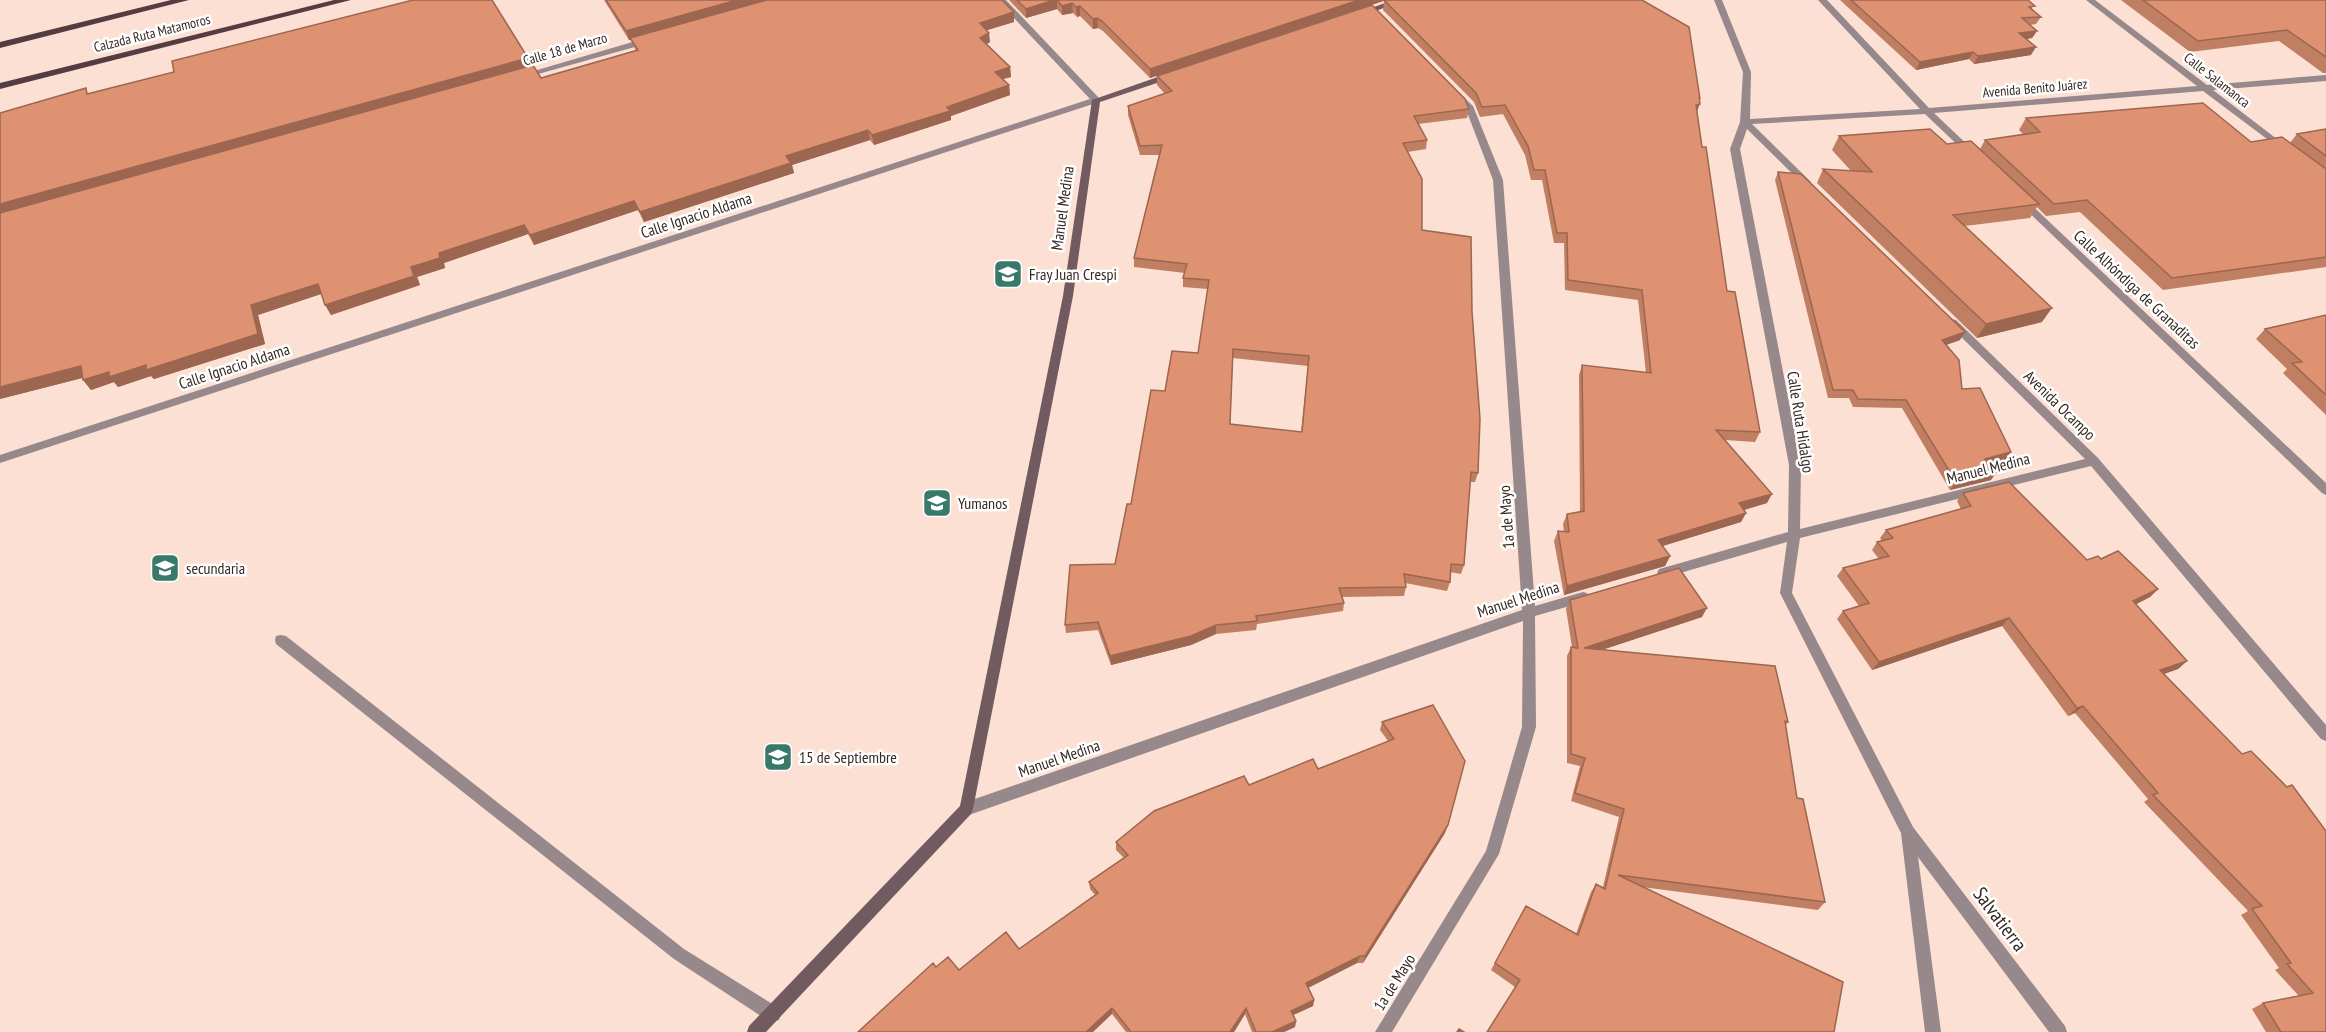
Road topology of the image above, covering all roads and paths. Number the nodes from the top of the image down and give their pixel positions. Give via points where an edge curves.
1 (184, 0) edge
2 (346, 0) edge
3 (1001, 0) edge
4 (1401, 0) edge
5 (1718, 0) edge
6 (1822, 0) edge
7 (2090, 0) edge
8 (1352, 16) edge
9 (654, 39) edge
10 (0, 45) edge
11 (1185, 71) edge
12 (516, 77) edge
13 (2326, 78) edge
14 (1446, 82) edge
15 (0, 86) edge
16 (2206, 87) junction
17 (1096, 100) junction
18 (1927, 111) junction
19 (1745, 122) junction
20 (2289, 153) edge
21 (1979, 160) edge
22 (1813, 188) edge
23 (2014, 193) edge
24 (1941, 312) edge
25 (0, 459) edge
26 (2094, 461) junction
27 (2326, 490) edge
28 (1794, 535) junction
29 (1656, 575) edge
30 (1598, 592) edge
31 (1529, 613) junction
32 (281, 640) dead end
33 (2326, 735) edge
34 (966, 809) junction
35 (1908, 832) junction
36 (773, 1014) junction
37 (755, 1032) edge
38 (1383, 1032) edge
39 (1933, 1032) edge
40 (2059, 1032) edge

1 - 10 main road, Calzada Ruta Matamoros
2 - 15 main road, Calzada Ruta Matamoros
3 - 17 street
4 - 8 street via 1378,13
5 - 19 street, Calle Ruta Hidalgo via 1747,72
6 - 18 street
7 - 16 street, Calle Salamanca
9 - 12 street, Calle 18 de Marzo
11 - 17 street, Calle Ignacio Aldama
13 - 16 street, Avenida Benito Juárez
14 - 31 street, 1a de Mayo via 1469,106 1498,180
16 - 18 street, Avenida Benito Juárez
16 - 20 street, Calle Salamanca
17 - 25 street, Calle Ignacio Aldama
17 - 34 street, Manuel Medina via 1068,296
18 - 19 street, Avenida Benito Juárez
18 - 21 street
19 - 22 street
19 - 28 street, Calle Ruta Hidalgo via 1735,148 1794,465
23 - 27 street, Calle Alhóndiga de Granaditas
24 - 26 street, Avenida Ocampo
26 - 28 street, Manuel Medina
26 - 33 street, Avenida Ocampo
28 - 29 street, Manuel Medina
28 - 35 street, Calle Ruta Hidalgo via 1786,593
30 - 31 street, Manuel Medina
31 - 34 street, Manuel Medina
31 - 38 street, 1a de Mayo via 1529,727 1492,854
32 - 36 street via 679,954
34 - 36 street, Manuel Medina
35 - 39 street
35 - 40 street, Salvatierra
36 - 37 street, Manuel Medina

